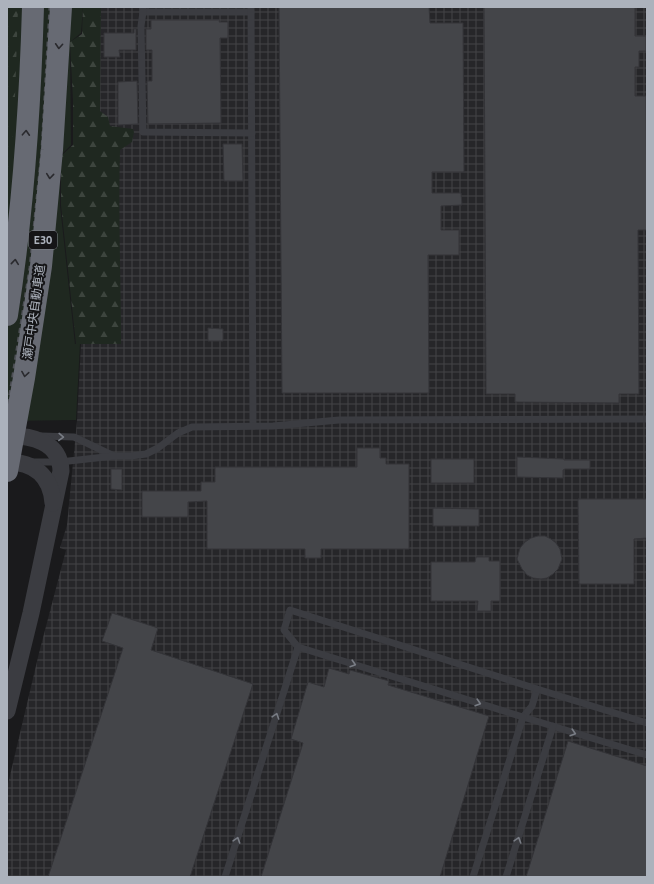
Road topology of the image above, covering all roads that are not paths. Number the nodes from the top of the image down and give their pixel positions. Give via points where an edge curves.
1 (33, 7) edge
2 (60, 7) edge
3 (251, 9) edge
4 (143, 10) edge
5 (252, 133) junction
6 (7, 315) edge
7 (647, 419) edge
8 (253, 426) junction
9 (8, 435) edge
10 (114, 456) junction
11 (60, 462) junction
12 (10, 465) edge
13 (54, 507) junction
14 (298, 647) junction
15 (537, 689) junction
16 (7, 711) edge
17 (522, 717) junction
18 (647, 723) edge
19 (553, 726) junction
20 (647, 756) edge
21 (225, 877) edge
22 (473, 877) edge
23 (506, 877) edge

6 -> 1 highway, E30 via 25,151
2 -> 12 highway, 瀬戸中央自動車道 / E30, bridge via 52,150 41,266
3 - 4 lane
3 - 5 lane
4 - 5 lane via 143,132
5 - 8 lane
7 - 8 lane via 339,420
8 - 10 lane via 192,426 146,454
9 -> 10 lane via 74,438
9 - 11 street via 41,441 49,446
10 - 11 lane
11 - 12 lane
11 - 13 street via 61,471
12 - 13 street via 26,465 44,477 50,485
13 - 16 street
14 - 15 lane via 284,630 290,610
14 -> 17 lane
21 -> 14 lane
15 - 17 lane via 532,706
15 - 18 lane
17 - 19 lane
17 - 22 lane
19 -> 20 lane
23 -> 19 lane

